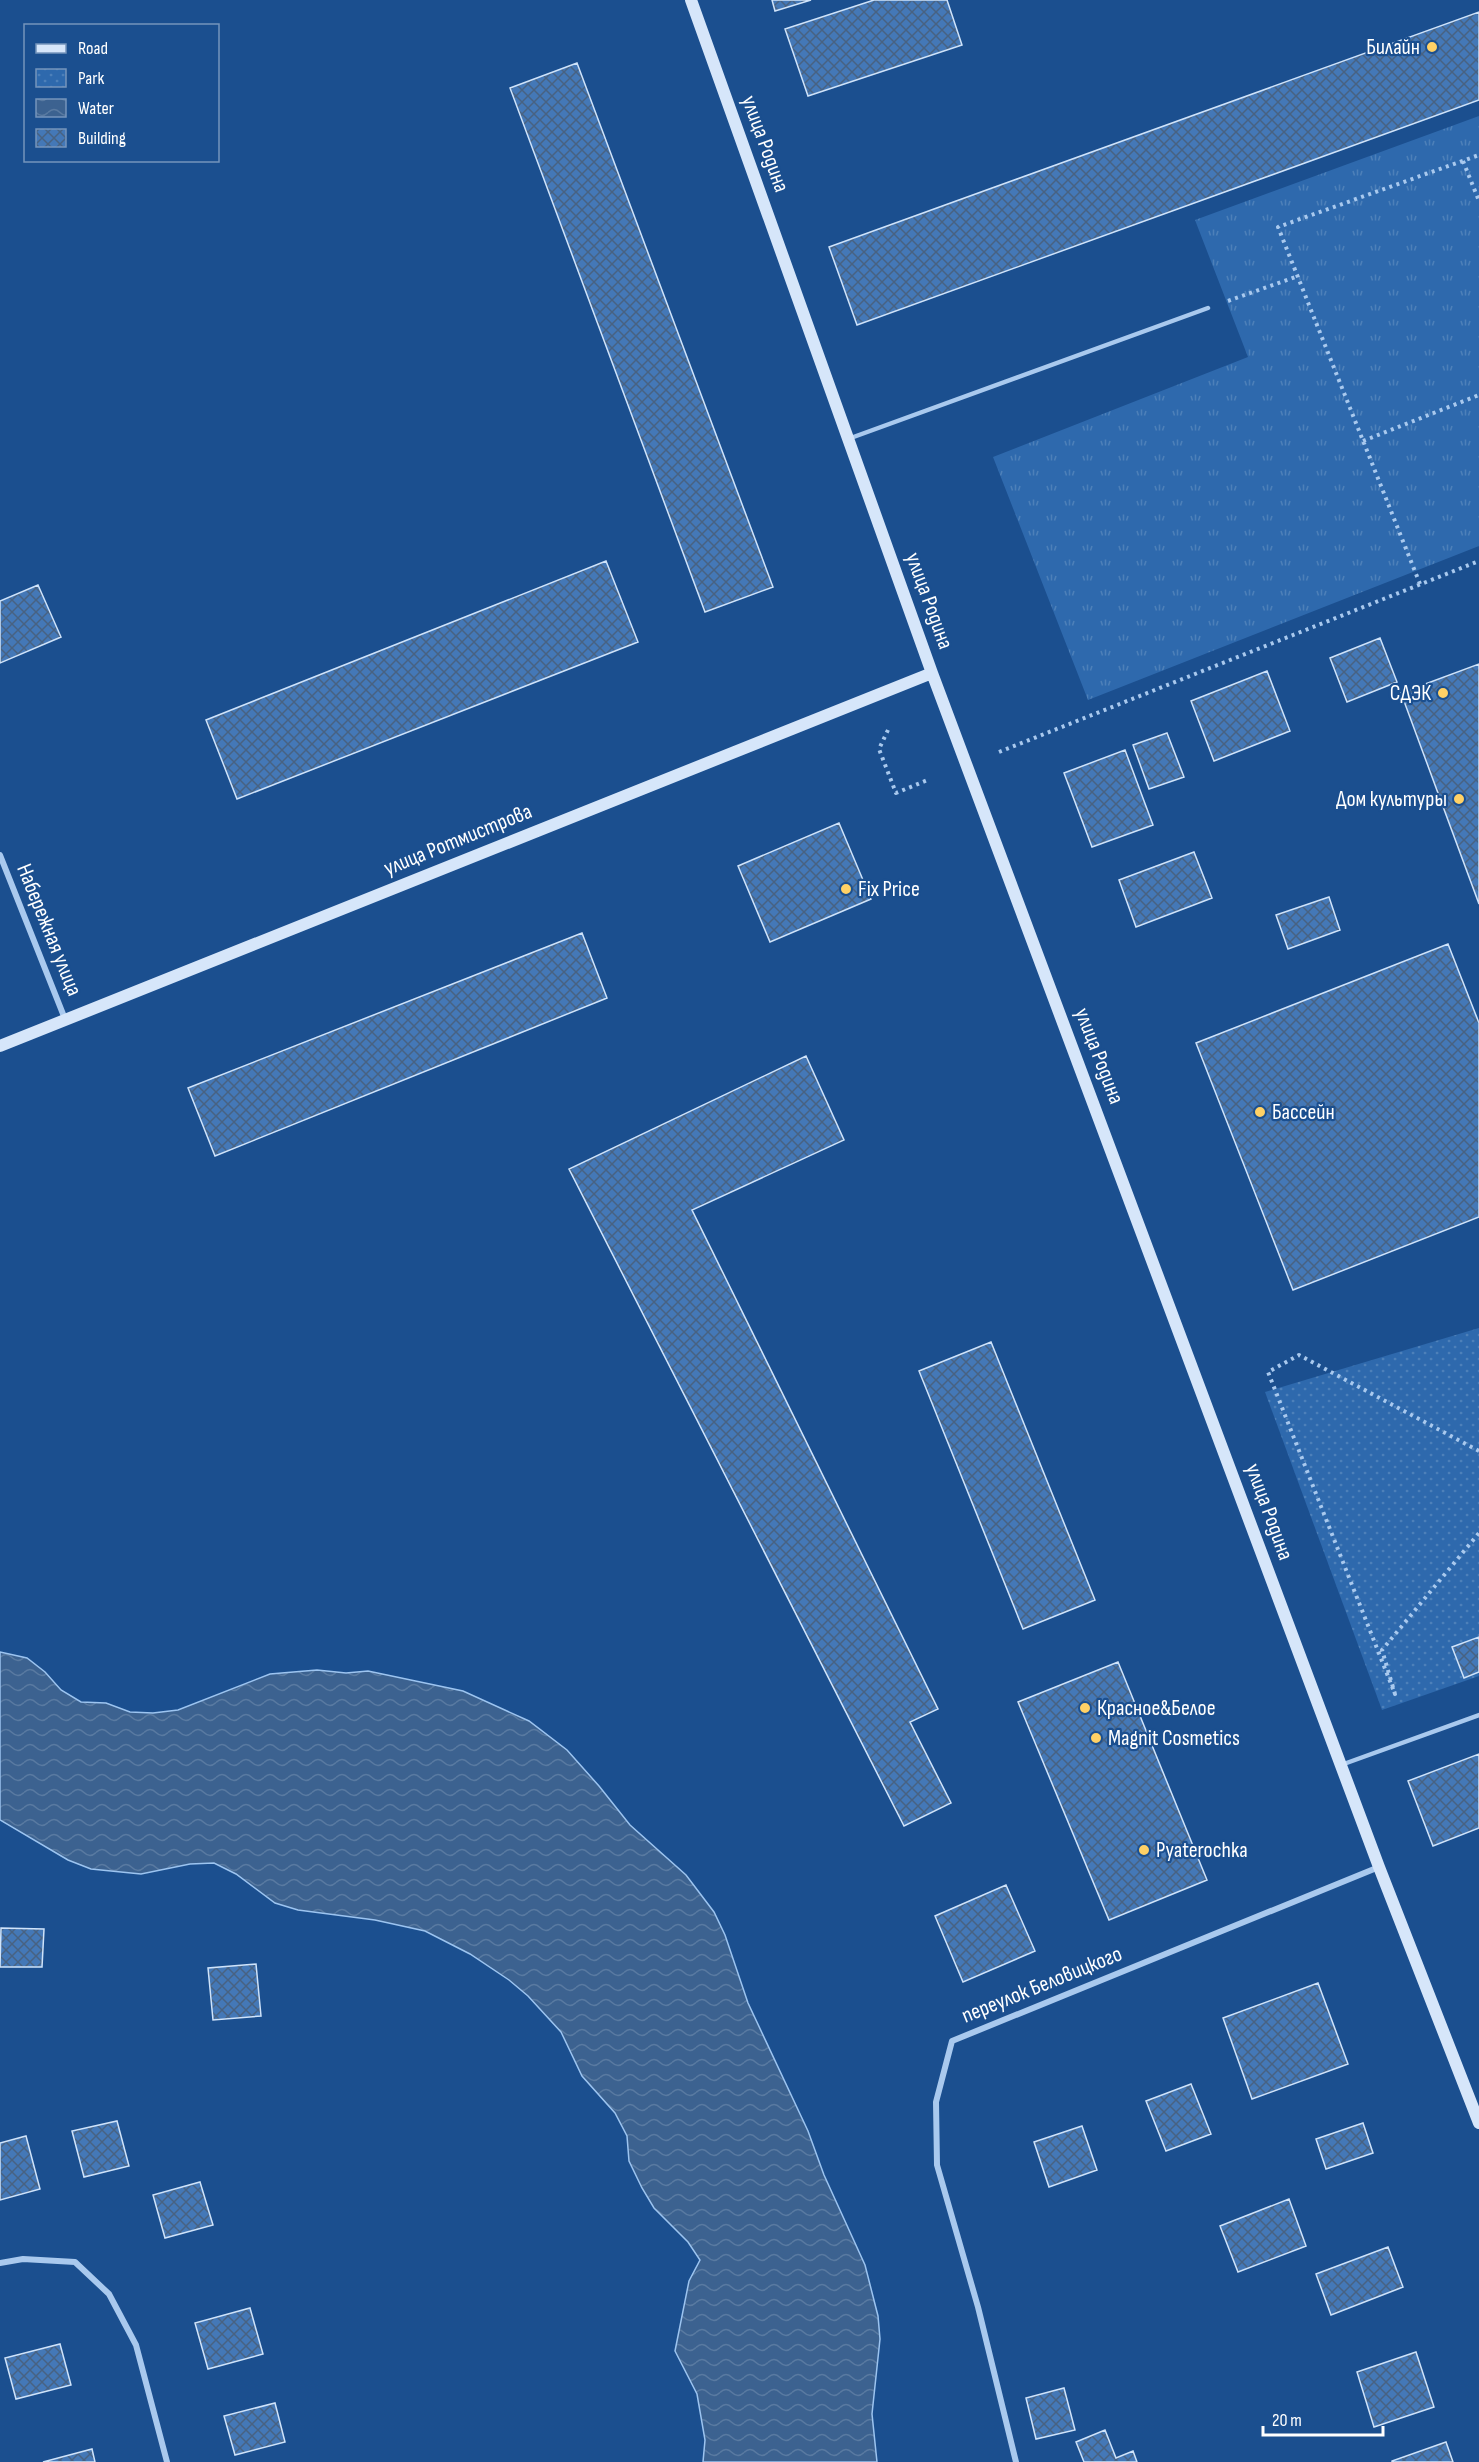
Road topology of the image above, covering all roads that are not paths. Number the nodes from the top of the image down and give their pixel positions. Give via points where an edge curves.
1 (691, 0) edge
2 (1208, 308) road end
3 (848, 439) junction
4 (932, 673) junction
5 (0, 855) edge
6 (65, 1019) junction
7 (0, 1047) edge
8 (1479, 1715) edge
9 (1341, 1765) junction
10 (1380, 1867) junction
11 (1479, 2123) edge
12 (0, 2264) edge
13 (167, 2462) edge
14 (1016, 2462) edge

1 - 3 street, улица Родина
2 - 3 lane
3 - 4 street, улица Родина
4 - 6 street, улица Ротмистрова
4 - 9 street, улица Родина
5 - 6 street, Набережная улица
6 - 7 street, улица Ротмистрова
8 - 9 lane
9 - 10 street, улица Родина
10 - 11 street, улица Родина
10 - 14 street, переулок Беловицкого via 952,2041 936,2102 937,2165 978,2307
12 - 13 street via 23,2259 75,2262 109,2294 136,2345

